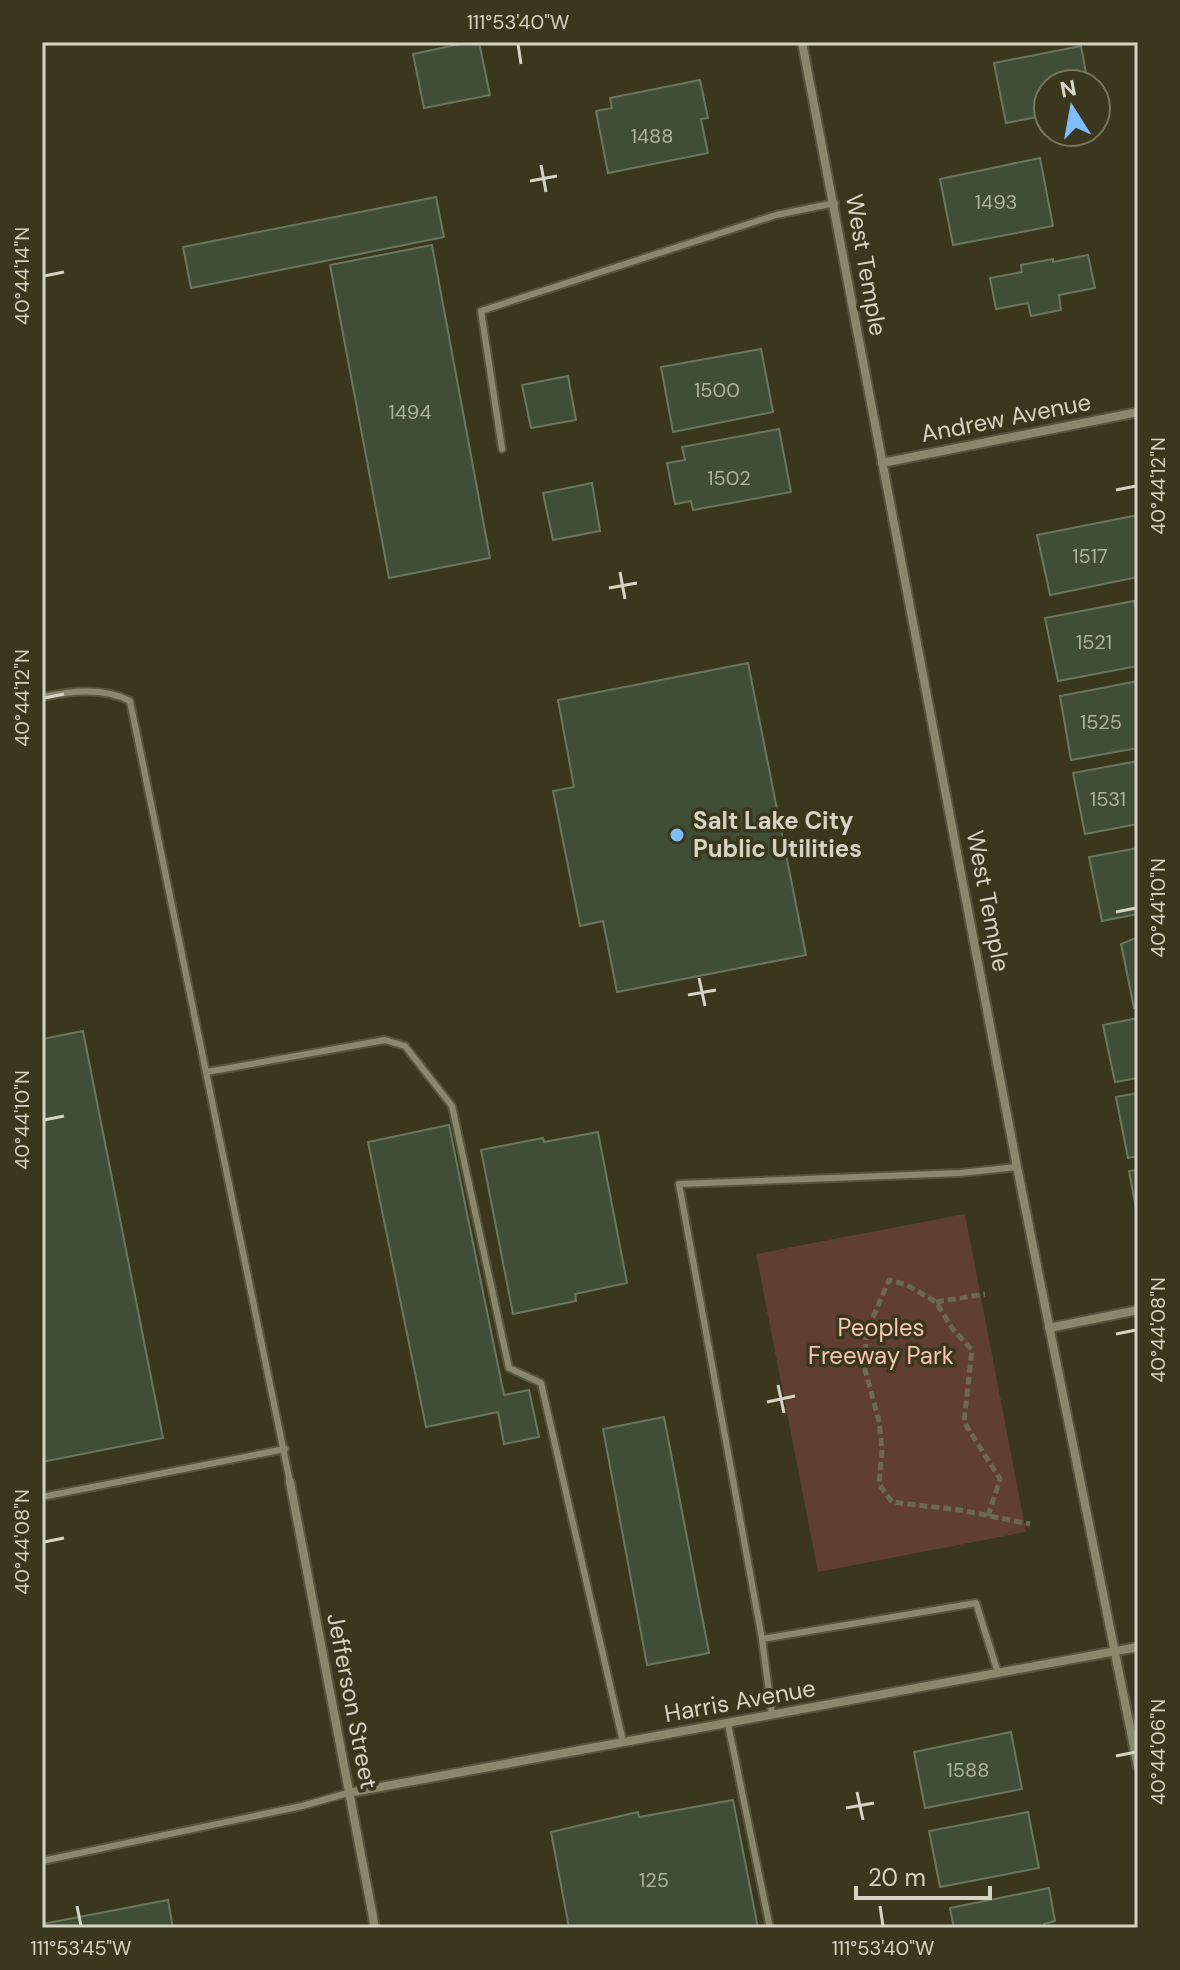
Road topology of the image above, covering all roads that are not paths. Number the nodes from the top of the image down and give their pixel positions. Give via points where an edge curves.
1 (802, 42) edge
2 (835, 203) junction
3 (1138, 412) edge
4 (502, 449) dead end
5 (882, 463) junction
6 (42, 697) edge
7 (207, 1072) junction
8 (1017, 1167) junction
9 (1138, 1310) edge
10 (1049, 1328) junction
11 (285, 1449) junction
12 (290, 1482) joint
13 (42, 1497) edge
14 (762, 1639) junction
15 (1138, 1647) edge
16 (1114, 1652) junction
17 (998, 1673) junction
18 (772, 1715) junction
19 (728, 1724) junction
20 (623, 1742) junction
21 (1138, 1767) edge
22 (348, 1793) junction
23 (42, 1861) edge
24 (375, 1928) edge
25 (770, 1928) edge

1 - 2 street, West Temple
2 - 4 lane via 776,215 481,311
2 - 5 street, West Temple
3 - 5 street, Andrew Avenue
5 - 8 street, West Temple
6 - 7 lane via 114,692 130,701
7 - 11 lane
7 - 20 lane via 385,1040 405,1046 452,1106 509,1368 541,1383
8 - 10 street, West Temple
8 - 14 lane via 679,1184
9 - 10 street
10 - 16 street, West Temple
11 - 12 lane
11 - 13 lane
12 - 22 street, Jefferson Street
14 - 17 lane via 976,1603
14 - 18 lane
15 - 16 street, Harris Avenue
16 - 17 street, Harris Avenue
16 - 21 street, West Temple
17 - 18 street, Harris Avenue
18 - 19 street, Harris Avenue
19 - 20 street, Harris Avenue
19 - 25 lane
20 - 22 street, Harris Avenue
22 - 23 lane
22 - 24 street, Jefferson Street

